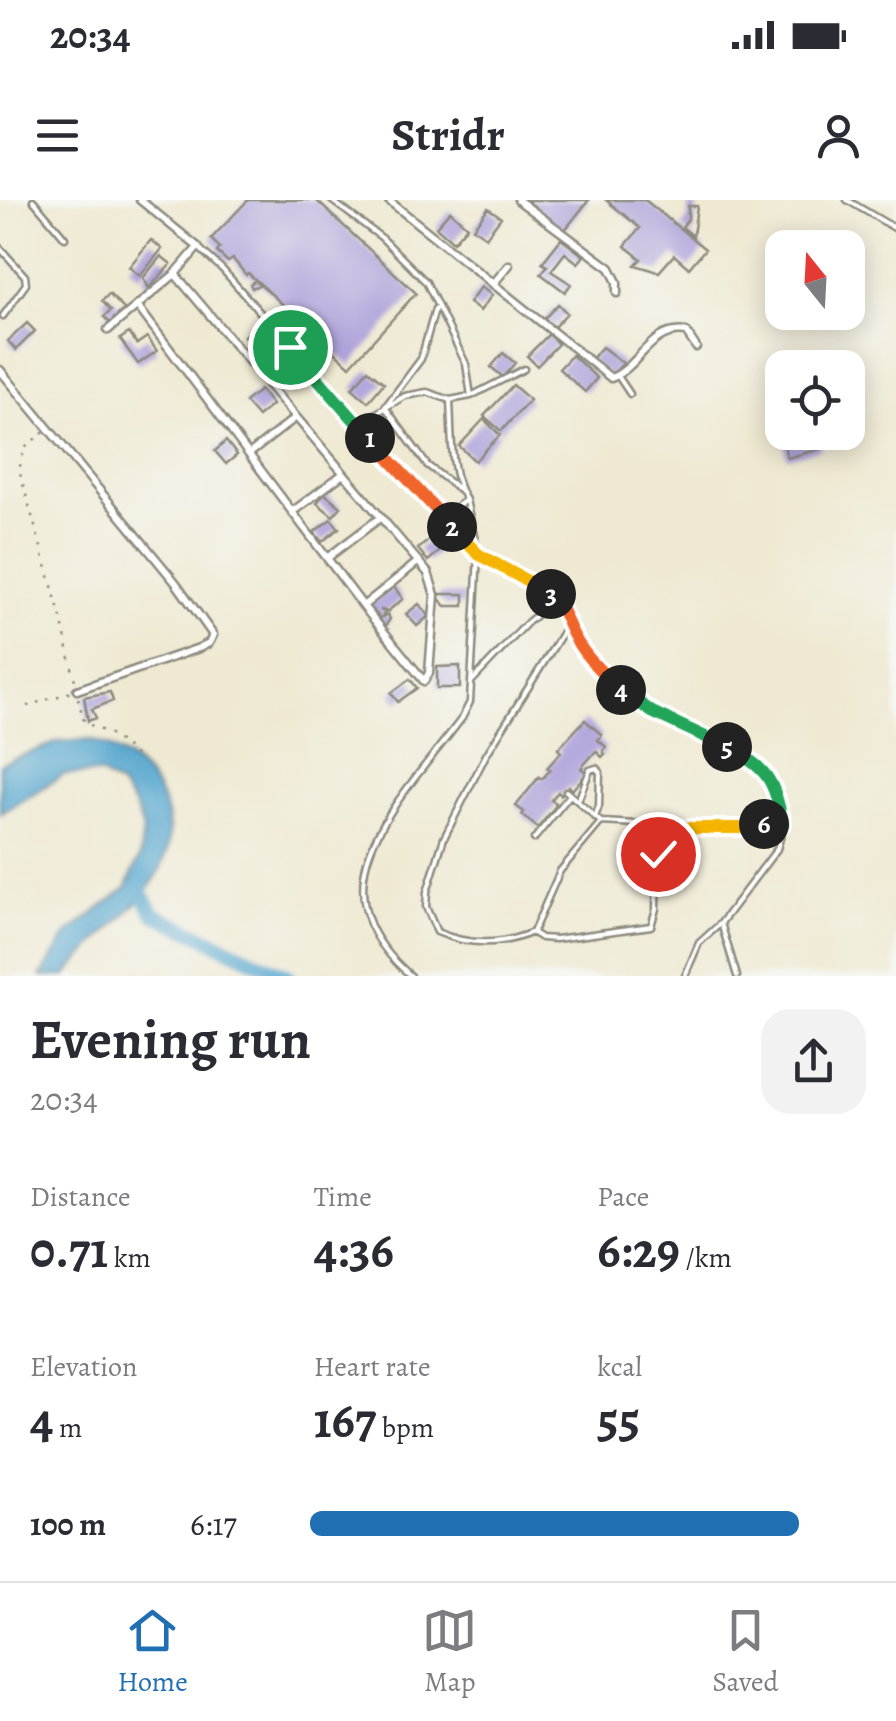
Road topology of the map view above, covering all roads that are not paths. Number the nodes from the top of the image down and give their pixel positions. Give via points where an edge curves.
1 (32, 200) edge
2 (140, 200) edge
3 (331, 200) edge
4 (388, 200) edge
5 (518, 200) edge
6 (847, 200) edge
7 (896, 229) edge
8 (65, 238) dead end
9 (198, 247) junction
10 (0, 248) edge
11 (509, 265) dead end
12 (175, 274) junction
13 (493, 284) junction
14 (617, 293) dead end
15 (138, 306) junction
16 (436, 306) junction
17 (3, 316) dead end
18 (108, 330) dead end
19 (696, 348) dead end
20 (524, 368) dead end
21 (0, 370) edge
22 (618, 376) junction
23 (630, 394) dead end
24 (471, 396) junction
25 (450, 400) junction
26 (385, 407) junction
27 (295, 418) junction
28 (358, 424) junction
29 (249, 454) junction
30 (344, 474) junction
31 (460, 490) junction
32 (466, 500) junction
33 (292, 512) junction
34 (442, 516) junction
35 (381, 517) junction
36 (478, 554) junction
37 (328, 558) junction
38 (419, 562) junction
39 (556, 599) junction
40 (363, 606) junction
41 (568, 624) junction
42 (472, 681) junction
43 (77, 690) road end
44 (578, 802) junction
45 (595, 817) junction
46 (600, 822) junction
47 (783, 824) junction
48 (658, 828) junction
49 (745, 828) junction
50 (780, 835) junction
51 (534, 839) dead end
52 (721, 923) junction
53 (533, 932) junction
54 (411, 976) edge
55 (685, 976) edge
56 (738, 976) edge

1 - 8 lane
2 - 9 street
3 - 16 lane via 415,270
4 - 13 street
5 - 14 street via 610,268
6 - 7 lane
9 - 12 street
9 - 28 lane
10 - 17 lane via 26,284
11 - 13 street
12 - 15 street
12 - 27 street
13 - 22 street via 593,366
15 - 18 street
15 - 29 street
16 - 24 lane via 466,364
16 - 26 lane via 421,359
19 - 22 street via 686,332 670,332
20 - 24 lane
21 - 43 street via 213,635 209,644
22 - 23 lane
24 - 25 lane
25 - 26 lane via 427,392
25 - 31 lane
26 - 28 lane
26 - 31 lane via 427,465
27 - 29 street
27 - 30 street
28 - 34 lane
29 - 33 street
30 - 33 street
30 - 35 street
31 - 32 lane
32 - 34 lane
32 - 36 lane
33 - 37 street
34 - 36 lane
35 - 37 street
35 - 38 street
36 - 39 lane
36 - 42 lane
37 - 40 street
38 - 40 street
38 - 40 street via 435,595 424,682
39 - 41 lane
39 - 42 lane
41 - 47 lane via 600,672 628,697 758,764 773,785
41 - 53 lane via 486,755 444,838 427,892 436,932 457,941 494,944
42 - 54 lane via 462,718 383,824 365,868 371,932
44 - 45 lane
44 - 45 lane via 590,770 598,769
44 - 51 lane via 568,793
45 - 46 lane
46 - 48 lane
46 - 53 lane via 560,871
47 - 49 lane
47 - 50 lane
48 - 49 lane
48 - 53 lane via 650,926 556,940
49 - 50 lane
50 - 52 lane via 777,849
52 - 55 lane via 699,943
52 - 56 lane

